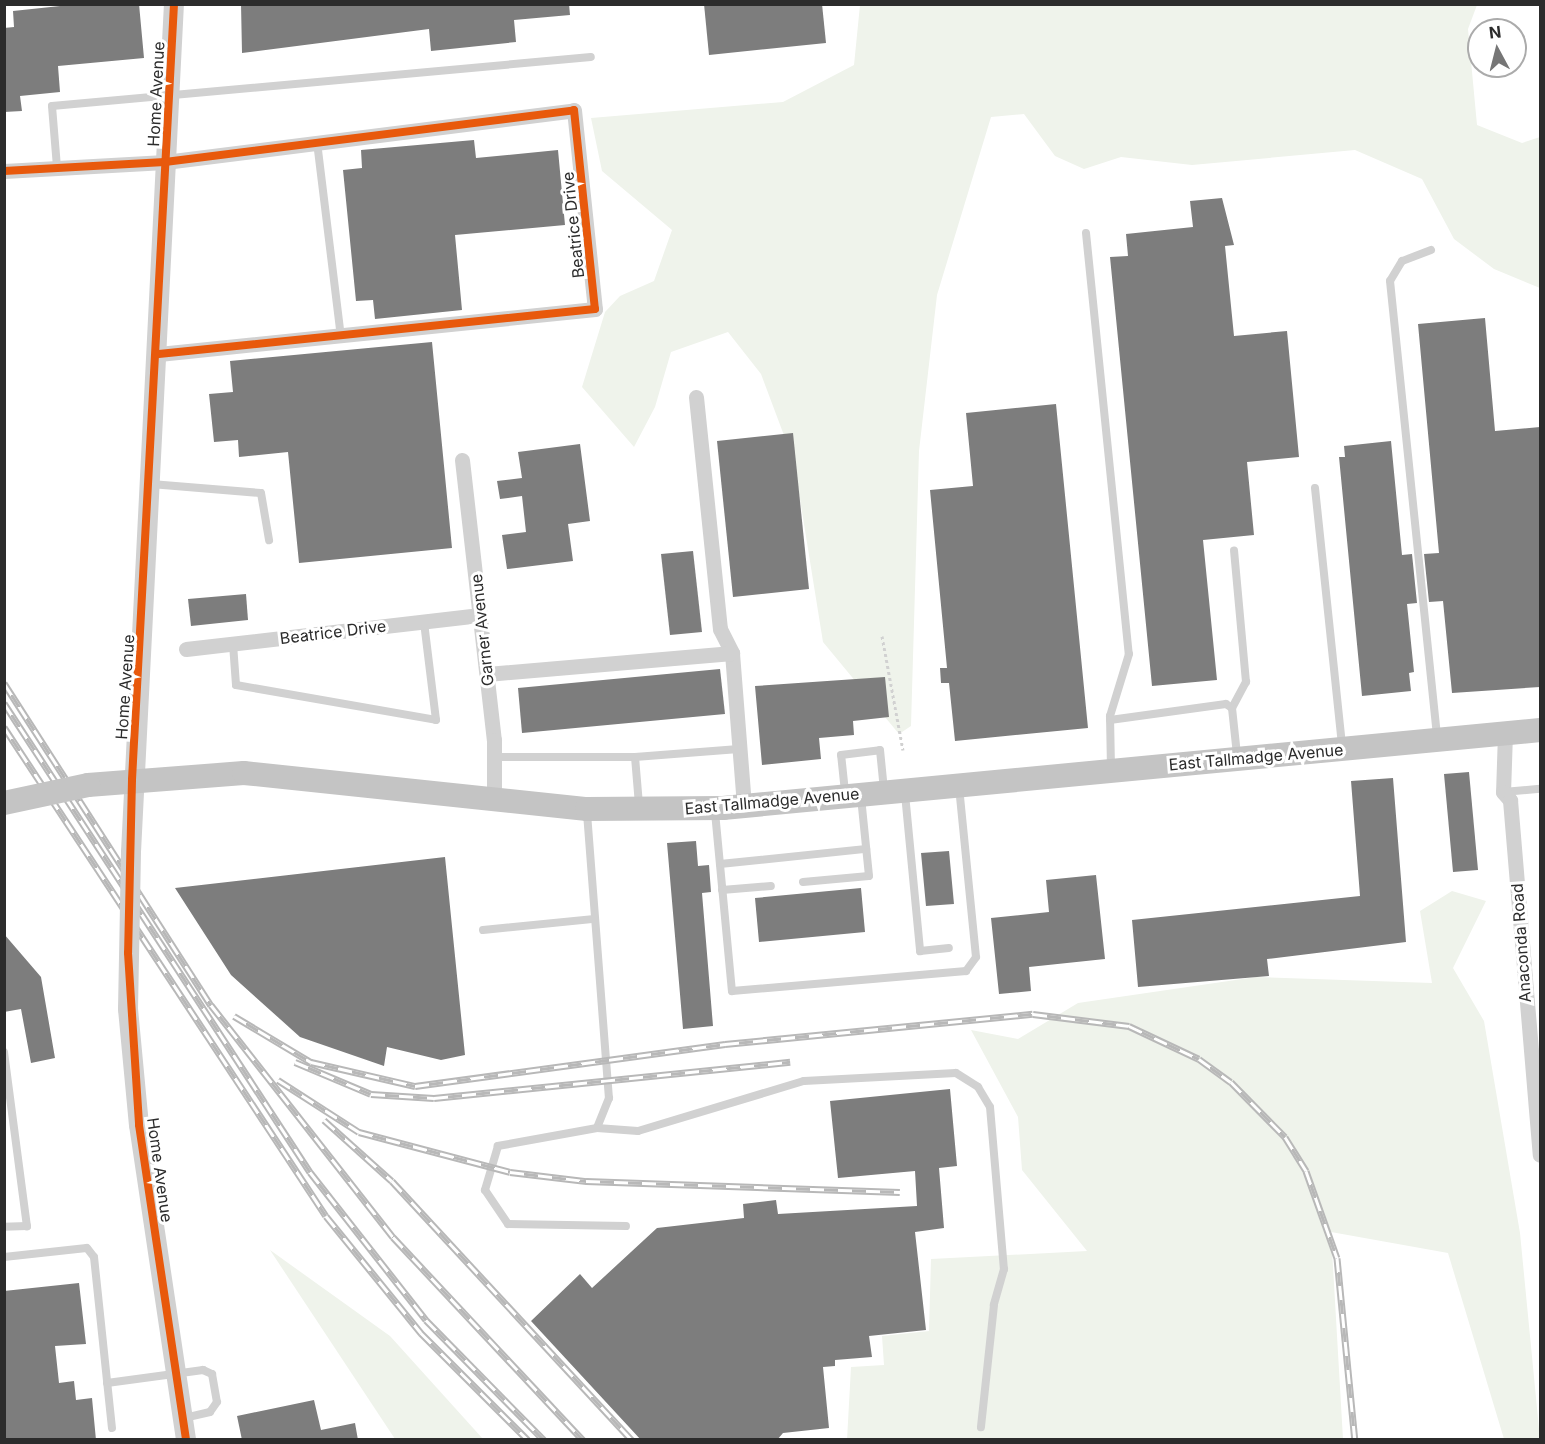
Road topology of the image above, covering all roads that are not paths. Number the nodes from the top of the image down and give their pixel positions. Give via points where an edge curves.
1 (174, 4) edge
2 (591, 57) dead end
3 (169, 98) junction
4 (317, 142) junction
5 (165, 162) junction
6 (57, 167) junction
7 (4, 171) edge
8 (1086, 233) dead end
9 (1431, 250) dead end
10 (341, 337) junction
11 (156, 354) junction
12 (696, 396) dead end
13 (462, 460) dead end
14 (150, 484) junction
15 (1315, 488) dead end
16 (268, 540) dead end
17 (1234, 551) dead end
18 (480, 615) junction
19 (424, 622) junction
20 (233, 644) junction
21 (186, 649) dead end
22 (732, 653) junction
23 (487, 674) junction
24 (1232, 708) junction
25 (1110, 720) junction
26 (1540, 730) edge
27 (1505, 734) junction
28 (1438, 740) junction
29 (739, 749) junction
30 (1342, 749) junction
31 (494, 757) junction
32 (635, 757) junction
33 (1237, 759) junction
34 (1111, 770) junction
35 (132, 780) junction
36 (959, 784) junction
37 (1540, 789) edge
38 (1503, 792) junction
39 (874, 793) junction
40 (495, 801) junction
41 (4, 803) edge
42 (744, 806) junction
43 (714, 808) junction
44 (586, 809) junction
45 (639, 810) junction
46 (866, 849) junction
47 (720, 864) junction
48 (803, 882) dead end
49 (771, 886) dead end
50 (722, 890) junction
51 (594, 920) junction
52 (483, 930) dead end
53 (949, 948) dead end
54 (4, 1052) edge
55 (597, 1128) junction
56 (1540, 1155) edge
57 (626, 1226) dead end
58 (4, 1227) edge
59 (4, 1257) edge
60 (176, 1373) junction
61 (107, 1383) junction
62 (183, 1418) junction
63 (112, 1428) dead end
64 (981, 1428) dead end
65 (186, 1440) edge

1 - 3 street, Home Avenue
2 - 3 lane
3 - 5 street, Home Avenue
3 - 6 lane via 52,106
4 - 5 street, Beatrice Drive
4 - 10 lane
4 - 10 street, Beatrice Drive via 574,110 595,309
5 - 6 street, Beatrice Drive
5 - 11 street, Home Avenue
6 - 7 street, Beatrice Drive
8 - 25 lane via 1129,654
9 - 28 lane via 1402,261 1390,281
10 - 11 street, Beatrice Drive
11 - 14 street, Home Avenue
12 - 22 street via 720,629
13 - 18 street, Garner Avenue
14 - 16 lane via 261,493
14 - 35 street, Home Avenue
15 - 30 lane
17 - 24 lane via 1246,682
18 - 19 street, Beatrice Drive
18 - 23 street, Garner Avenue
19 - 20 street, Beatrice Drive
19 - 20 lane via 436,720 236,685
20 - 21 street, Beatrice Drive
22 - 23 street
22 - 29 street
23 - 31 street, Garner Avenue
24 - 25 lane via 1226,704
24 - 33 lane
25 - 34 lane
26 - 27 main road, East Tallmadge Avenue
27 - 28 main road, East Tallmadge Avenue
27 - 38 street, Anaconda Road
28 - 30 main road, East Tallmadge Avenue
29 - 32 lane
29 - 42 street
30 - 33 main road, East Tallmadge Avenue
31 - 32 lane
31 - 40 street, Garner Avenue
32 - 45 lane
33 - 34 main road, East Tallmadge Avenue
34 - 36 main road, East Tallmadge Avenue
35 - 40 main road, East Tallmadge Avenue via 287,776
35 - 41 main road, East Tallmadge Avenue, bridge
35 - 60 street, Home Avenue, bridge via 128,1009 139,1125
36 - 39 main road, East Tallmadge Avenue
36 - 50 lane via 976,957 966,971 732,991
37 - 38 lane
38 - 56 street, Anaconda Road via 1510,800
39 - 39 lane via 880,750 841,755
39 - 42 main road, East Tallmadge Avenue
39 - 46 lane
39 - 53 lane via 920,951
40 - 44 main road, East Tallmadge Avenue
42 - 43 main road, East Tallmadge Avenue
43 - 45 main road, East Tallmadge Avenue
43 - 47 lane
44 - 45 main road, East Tallmadge Avenue
44 - 51 lane
46 - 47 lane
46 - 48 lane via 869,876
47 - 50 lane
49 - 50 lane
51 - 52 lane
51 - 55 lane via 609,1098
54 - 58 lane via 27,1226
55 - 57 lane via 498,1146 485,1190 508,1224
55 - 64 lane via 638,1131 804,1081 956,1073 978,1087 990,1107 1004,1269 994,1305
59 - 61 lane via 87,1248 94,1257
60 - 61 lane
60 - 62 street, Home Avenue
60 - 62 lane via 203,1370 212,1374 216,1402 210,1412
61 - 63 lane
62 - 65 street, Home Avenue

